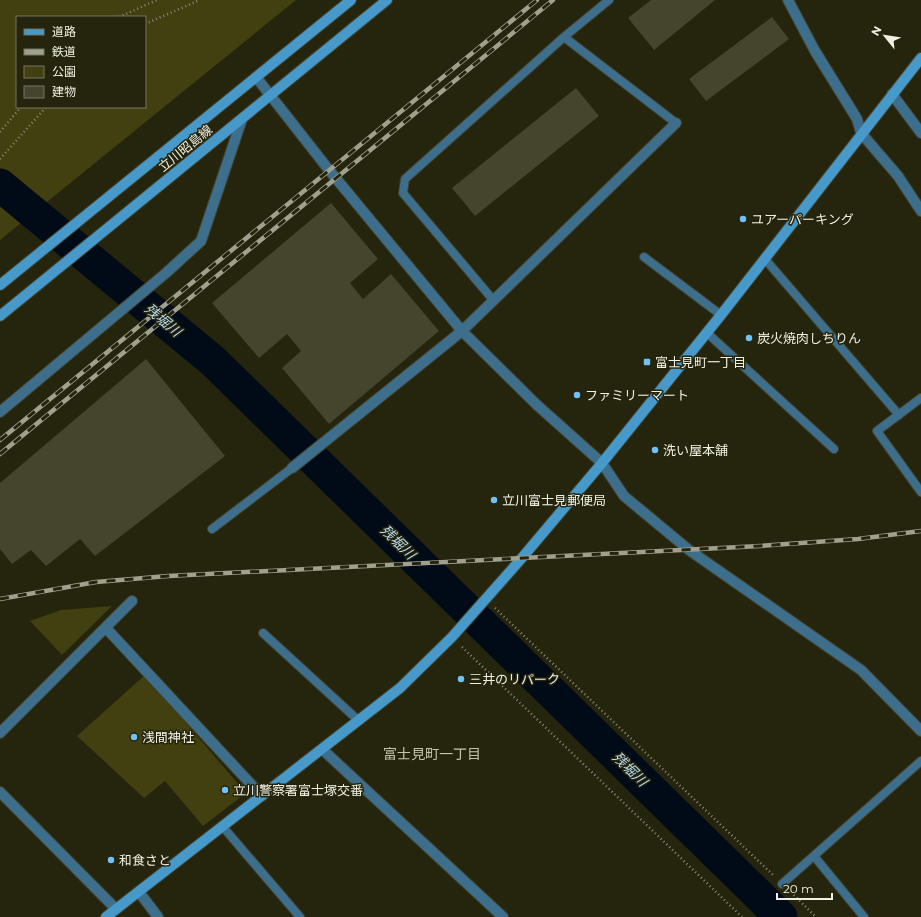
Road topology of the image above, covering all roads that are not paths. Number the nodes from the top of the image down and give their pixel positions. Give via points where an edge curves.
1 (351, 0) edge
2 (386, 0) edge
3 (610, 0) edge
4 (788, 0) edge
5 (564, 37) junction
6 (921, 58) edge
7 (256, 77) junction
8 (270, 94) junction
9 (892, 94) junction
10 (242, 119) junction
11 (676, 123) joint
12 (861, 133) junction
13 (921, 133) edge
14 (921, 210) edge
15 (644, 257) dead end
16 (765, 259) junction
17 (0, 285) edge
18 (494, 301) junction
19 (721, 315) junction
20 (0, 316) edge
21 (462, 332) junction
22 (706, 332) junction
23 (921, 398) edge
24 (0, 412) edge
25 (899, 415) junction
26 (834, 450) dead end
27 (602, 463) junction
28 (292, 468) joint
29 (921, 492) edge
30 (212, 529) dead end
31 (132, 601) dead end
32 (106, 628) junction
33 (263, 633) dead end
34 (359, 721) junction
35 (921, 732) edge
36 (0, 733) edge
37 (323, 750) junction
38 (921, 761) edge
39 (0, 792) edge
40 (262, 796) junction
41 (223, 827) junction
42 (814, 856) junction
43 (782, 884) road end
44 (139, 892) junction
45 (116, 909) junction
46 (106, 917) edge
47 (158, 917) edge
48 (300, 917) edge
49 (503, 917) edge
50 (864, 917) edge

1 - 7 main road, 立川昭島線
2 - 8 main road, 立川昭島線
3 - 5 lane
4 - 12 street via 815,51 857,119
5 - 11 lane
5 - 18 lane via 404,179 403,192
6 - 9 main road
7 - 8 street
7 - 17 main road, 立川昭島線
8 - 10 main road, 立川昭島線
8 - 21 street
9 - 12 main road
9 - 13 street
10 - 20 main road, 立川昭島線
10 - 24 street via 201,241
11 - 18 street
12 - 14 street via 898,176
12 - 16 main road
15 - 19 lane
16 - 19 main road
16 - 25 lane
18 - 21 street
19 - 22 main road
21 - 27 street via 537,405
21 - 28 street
22 - 26 lane
22 - 27 main road
23 - 25 lane
25 - 29 lane via 877,431
27 - 34 main road via 452,637 400,688
27 - 35 street via 624,496 689,550 861,670
28 - 30 lane
31 - 32 street
32 - 36 street
32 - 40 street
33 - 34 lane
34 - 37 main road
37 - 40 main road
37 - 49 street
38 - 42 lane
39 - 45 street
40 - 41 main road
41 - 44 main road
41 - 48 lane
42 - 43 lane
42 - 50 lane
44 - 45 main road
44 - 47 street
45 - 46 main road

